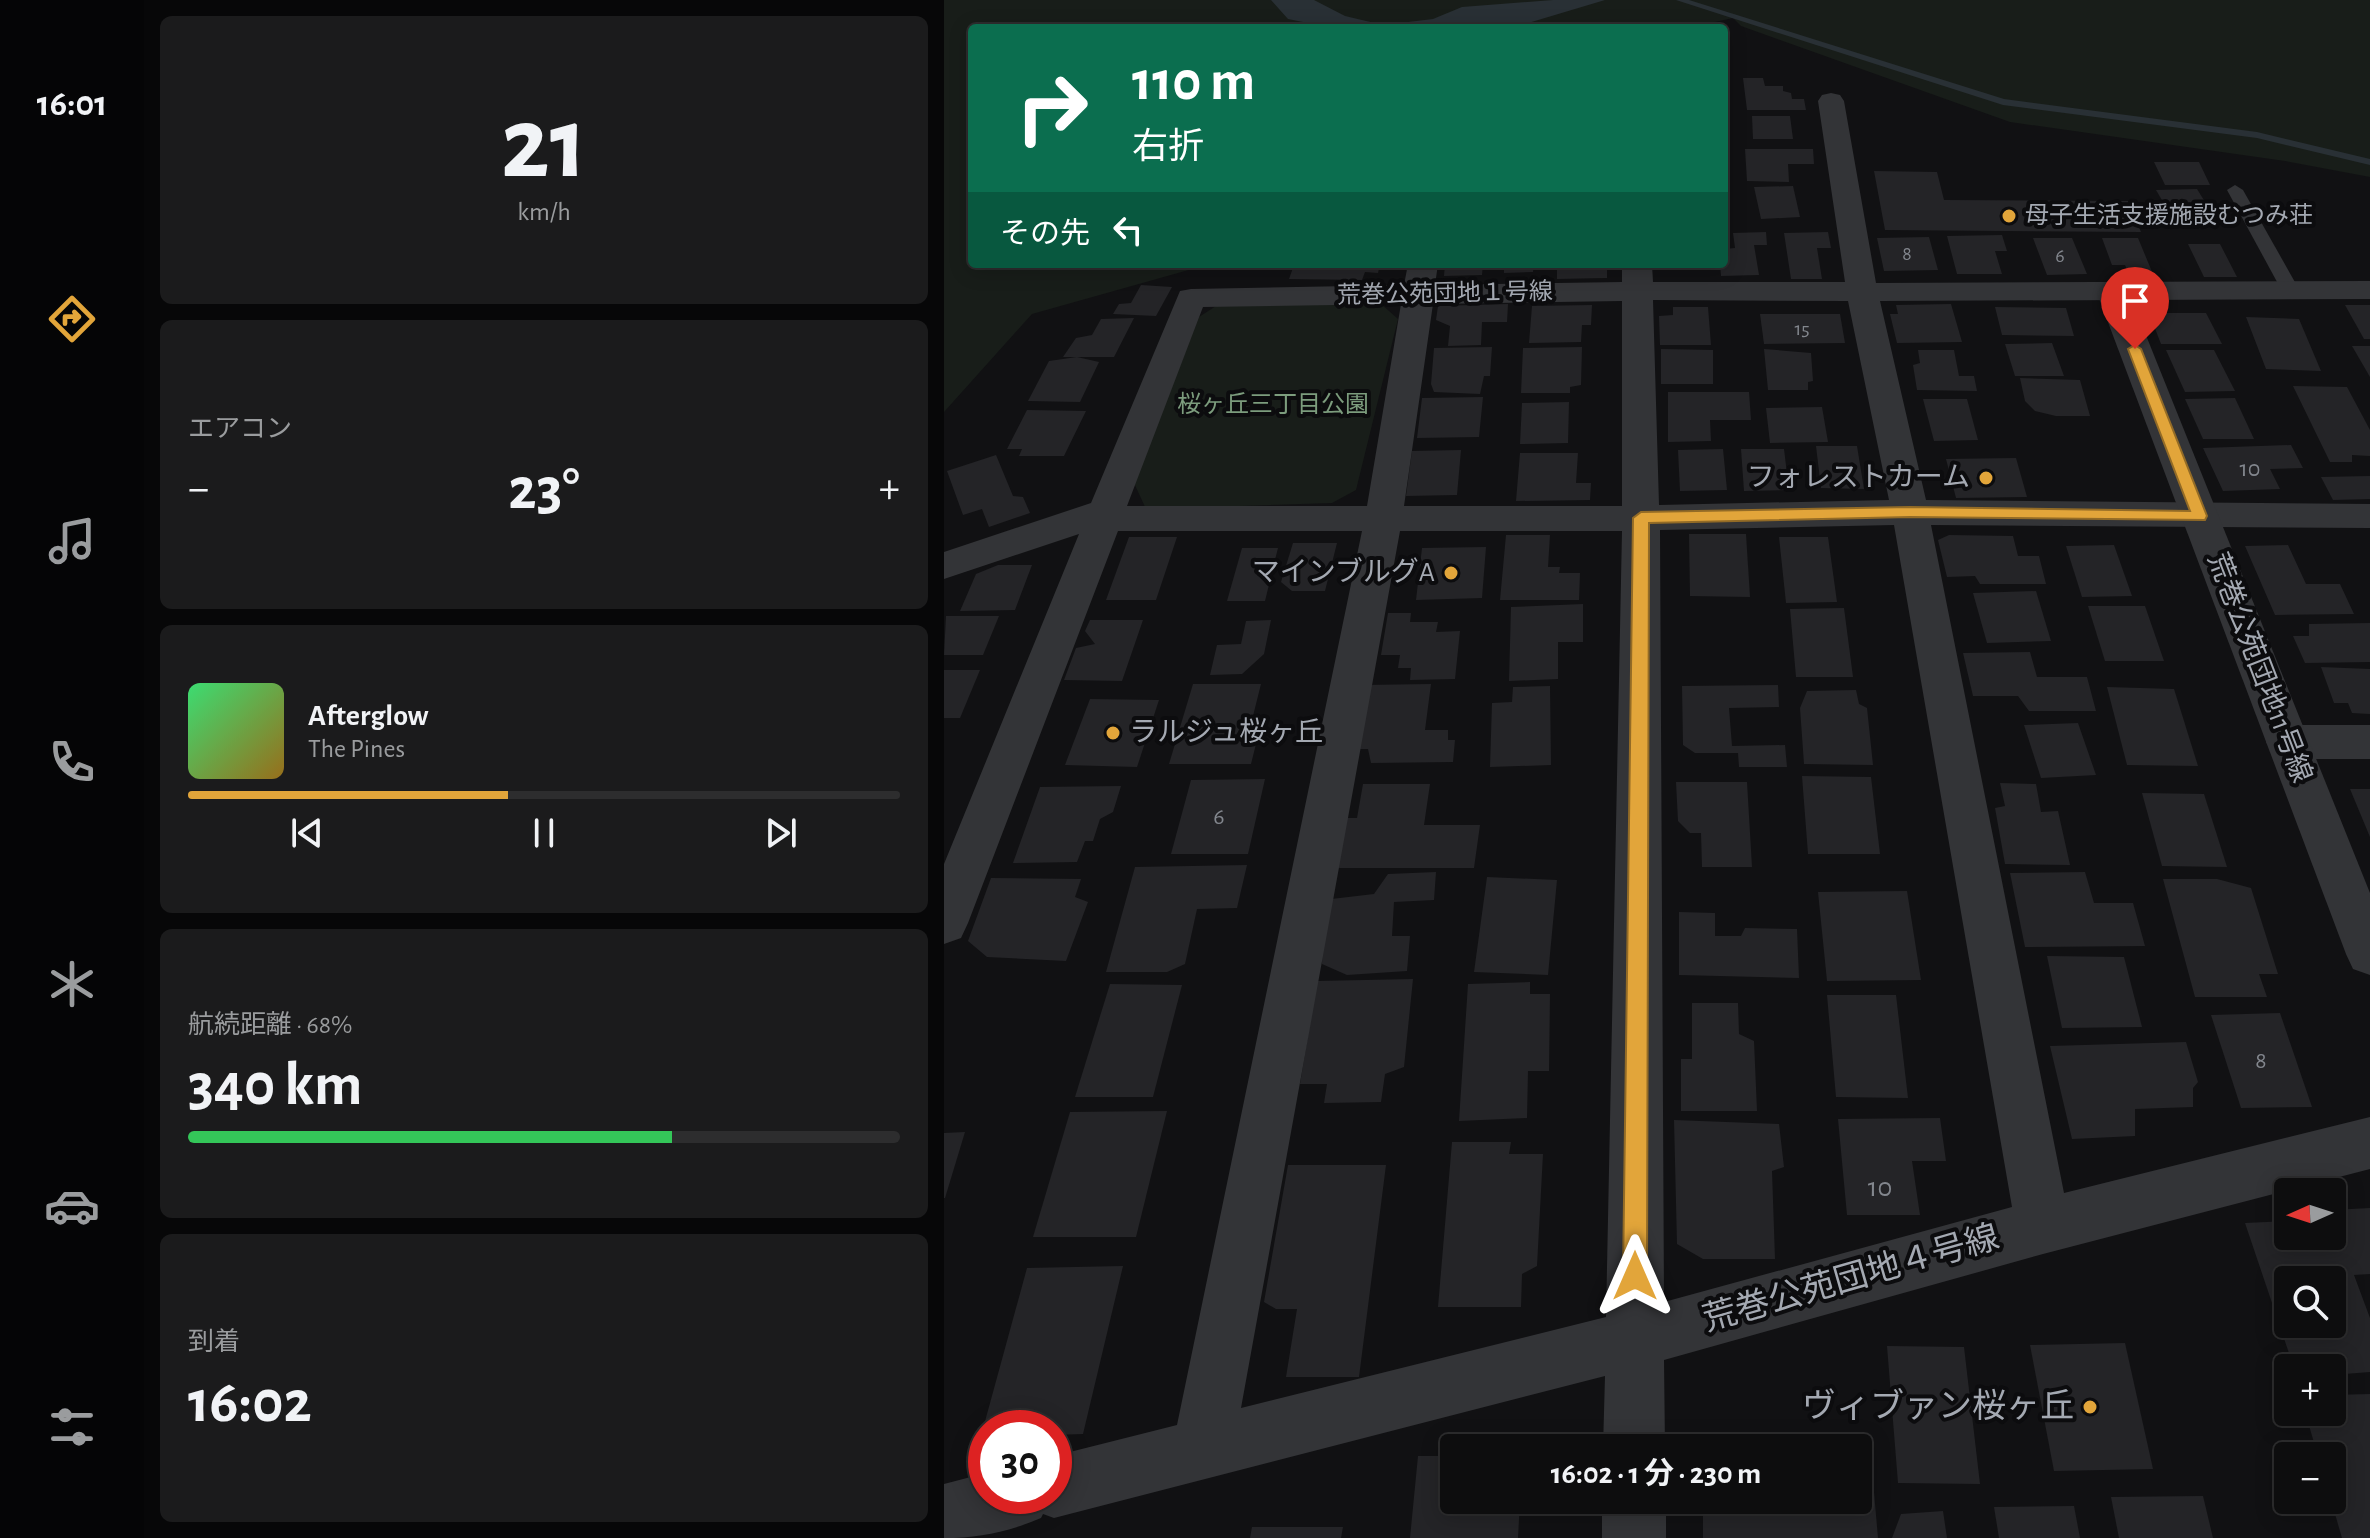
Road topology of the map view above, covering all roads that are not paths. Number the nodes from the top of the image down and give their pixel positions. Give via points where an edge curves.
1 (1831, 101) dead end
2 (2235, 190) dead end
3 (1637, 277) edge
4 (1419, 280) edge
5 (2370, 290) edge
6 (1862, 291) junction
7 (2291, 291) junction
8 (2113, 293) junction
9 (1910, 512) junction
10 (1103, 515) junction
11 (1384, 516) junction
12 (2200, 516) junction
13 (2370, 516) edge
14 (1641, 518) junction
15 (944, 566) edge
16 (2288, 742) junction
17 (2370, 742) edge
18 (944, 923) edge
19 (2370, 954) edge
20 (2370, 1143) edge
21 (2043, 1226) junction
22 (1635, 1339) junction
23 (1634, 1434) edge
24 (1203, 1448) junction
25 (1072, 1482) edge
26 (968, 1510) edge
27 (1634, 1514) edge
28 (944, 1516) edge
29 (1634, 1538) edge

1 - 6 street
2 - 7 lane
3 - 4 street, 荒巻公苑団地１号線
3 - 6 street, 荒巻公苑団地１号線
3 - 14 street
4 - 10 street, 荒巻公苑団地１号線 via 1191,298
4 - 11 street
5 - 7 street, 荒巻公苑団地１号線
6 - 8 street, 荒巻公苑団地１号線
6 - 9 street
7 - 8 street, 荒巻公苑団地１号線
8 - 12 street, 荒巻公苑団地11号線
9 - 12 street
9 - 14 street
9 - 21 street
10 - 11 street
10 - 15 street
10 - 18 street, 荒巻公苑団地１号線
11 - 14 street
11 - 24 street
12 - 13 street
12 - 16 street, 荒巻公苑団地11号線
14 - 22 street
16 - 17 street
16 - 19 street, 荒巻公苑団地11号線
20 - 21 street, 荒巻公苑団地４号線
21 - 22 street, 荒巻公苑団地４号線
22 - 23 street
22 - 24 street, 荒巻公苑団地４号線
24 - 25 street, 荒巻公苑団地４号線
26 - 28 street
27 - 29 street

